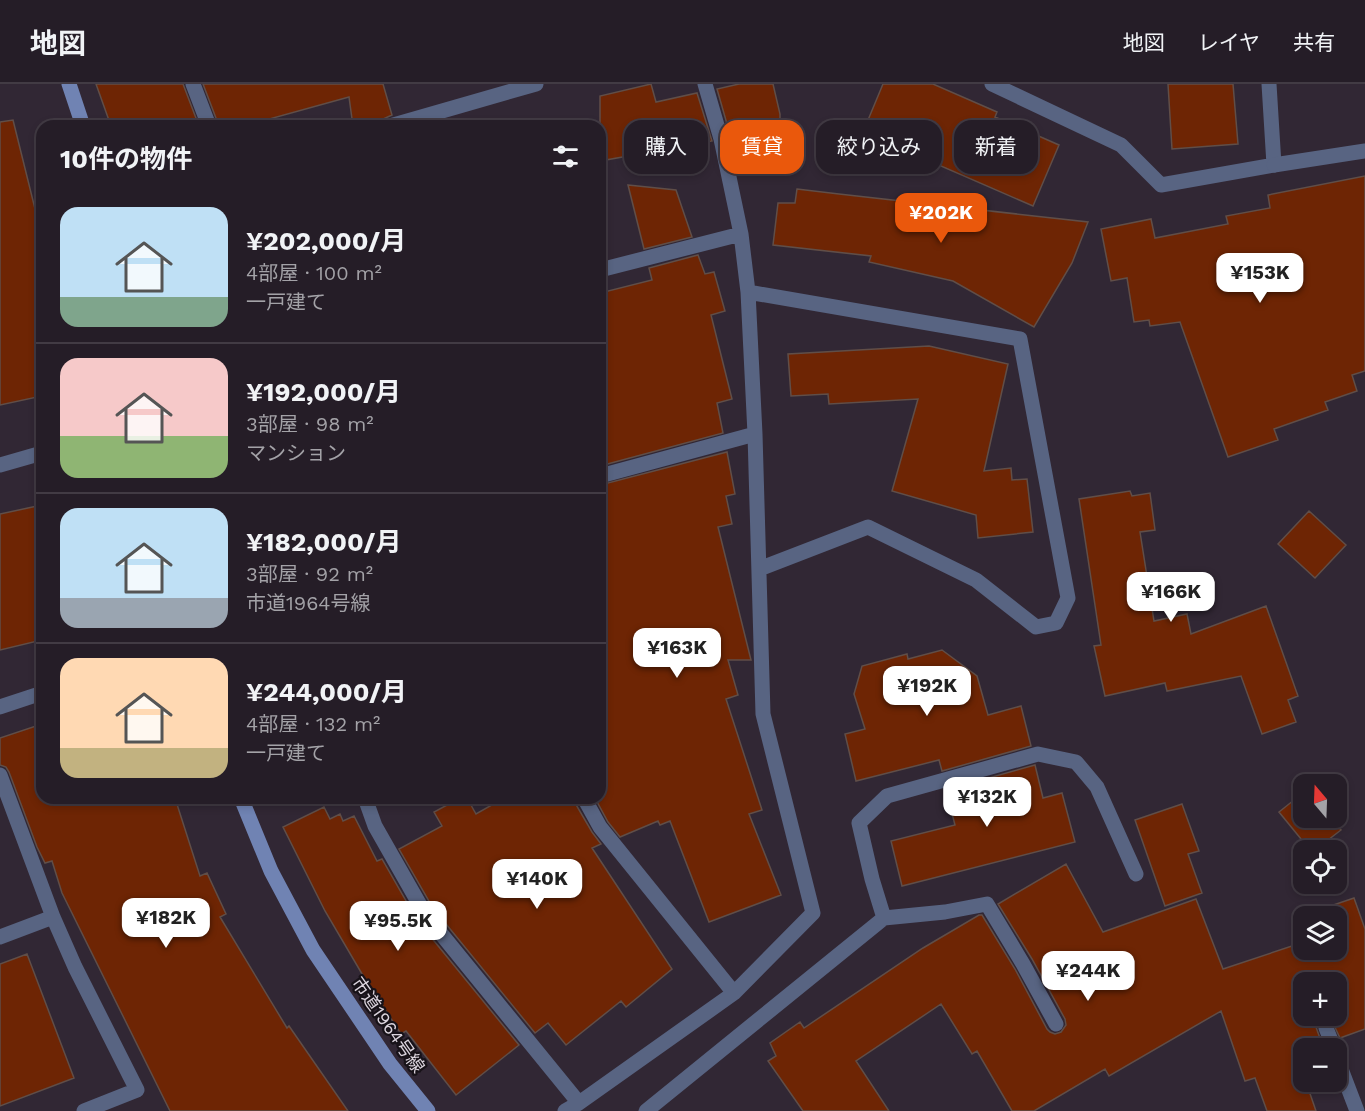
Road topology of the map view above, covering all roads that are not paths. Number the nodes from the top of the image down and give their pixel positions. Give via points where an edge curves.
1 (69, 84) edge
2 (193, 84) edge
3 (537, 84) edge
4 (705, 84) edge
5 (993, 84) edge
6 (1269, 84) edge
7 (81, 120) edge
8 (207, 120) edge
9 (411, 120) edge
10 (1365, 151) edge
11 (1274, 165) junction
12 (741, 234) junction
13 (606, 268) edge
14 (748, 292) junction
15 (754, 434) junction
16 (36, 455) edge
17 (0, 465) edge
18 (606, 474) edge
19 (759, 568) junction
20 (36, 695) edge
21 (0, 707) edge
22 (0, 775) edge
23 (243, 804) edge
24 (367, 804) edge
25 (587, 804) edge
26 (1136, 874) dead end
27 (53, 917) junction
28 (884, 918) junction
29 (0, 937) edge
30 (734, 993) junction
31 (1056, 1024) dead end
32 (1326, 1028) dead end
33 (1330, 1038) edge
34 (1347, 1085) edge
35 (579, 1102) junction
36 (84, 1111) edge
37 (428, 1111) edge
38 (565, 1111) edge
39 (646, 1111) edge
40 (1357, 1111) edge

1 - 7 street
2 - 8 street
3 - 9 street
4 - 12 street
5 - 11 street via 1120,144 1161,185
6 - 11 street
10 - 11 street
12 - 13 street
12 - 14 street
14 - 15 street
14 - 19 street via 1020,339 1068,598 1056,623 1036,627 976,580 868,527
15 - 18 street
15 - 19 street
16 - 17 street
19 - 30 street via 763,714 813,914
20 - 21 street
22 - 27 street
23 - 37 street, 市道1964号線 via 270,871 313,950 390,1064
24 - 35 street via 375,826 425,914
25 - 30 street via 600,827
26 - 28 street via 1097,787 1076,762 1038,754 887,796 859,824
27 - 29 street
27 - 36 street via 137,1090
28 - 31 street via 987,904
28 - 39 street
30 - 35 street
32 - 33 street
34 - 40 street
35 - 38 street

